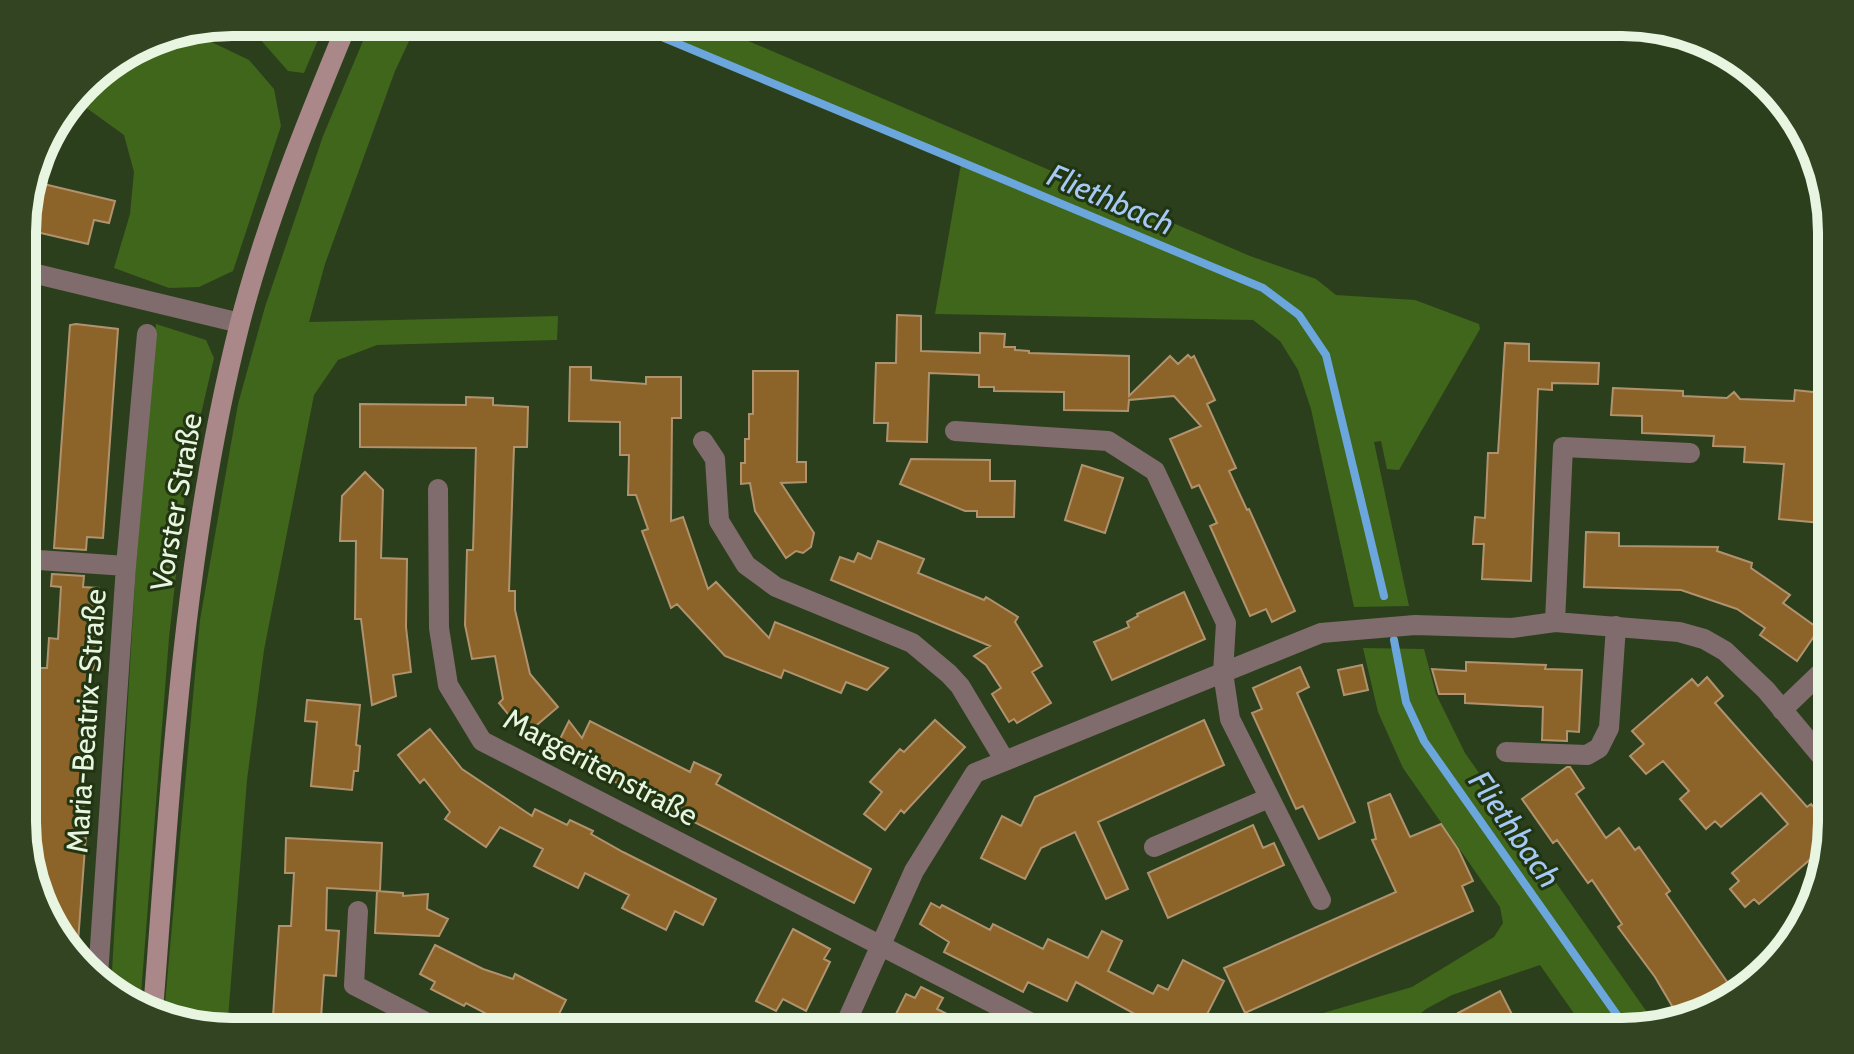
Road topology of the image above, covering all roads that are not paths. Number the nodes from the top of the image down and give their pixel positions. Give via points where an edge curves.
1 (342, 36) edge
2 (36, 274) edge
3 (240, 323) junction
4 (147, 334) dead end
5 (955, 431) dead end
6 (703, 441) dead end
7 (1690, 453) dead end
8 (438, 489) dead end
9 (36, 560) edge
10 (126, 566) junction
11 (1555, 622) junction
12 (1616, 626) junction
13 (1223, 673) junction
14 (1818, 675) edge
15 (1782, 710) junction
16 (1506, 752) dead end
17 (1818, 752) edge
18 (1005, 761) junction
19 (1269, 798) junction
20 (1154, 847) dead end
21 (1321, 900) dead end
22 (358, 911) dead end
23 (881, 947) junction
24 (99, 964) edge
25 (154, 1001) edge
26 (418, 1018) edge
27 (848, 1018) edge
28 (1023, 1018) edge

1 - 3 main road, Vorster Straße via 292,158
2 - 3 street
3 - 25 main road, Vorster Straße via 187,616
4 - 10 street, Maria-Beatrix-Straße
5 - 13 street via 1108,441 1155,471 1226,623
6 - 18 street via 715,459 719,521 746,565 776,587 912,643 960,686
7 - 11 street via 1563,447
8 - 23 street, Margeritenstraße via 439,628 448,685 482,741
9 - 10 street, Maria-Beatrix-Straße
10 - 24 street, Maria-Beatrix-Straße
11 - 12 street
11 - 13 street via 1321,633
12 - 15 street via 1704,639 1725,651
12 - 16 street via 1609,728 1599,748 1587,755
13 - 18 street
13 - 19 street via 1230,719
14 - 15 street
15 - 17 street
18 - 23 street via 975,773 914,871
19 - 20 street
19 - 21 street
22 - 26 street via 354,985
23 - 27 street
23 - 28 street, Margeritenstraße

